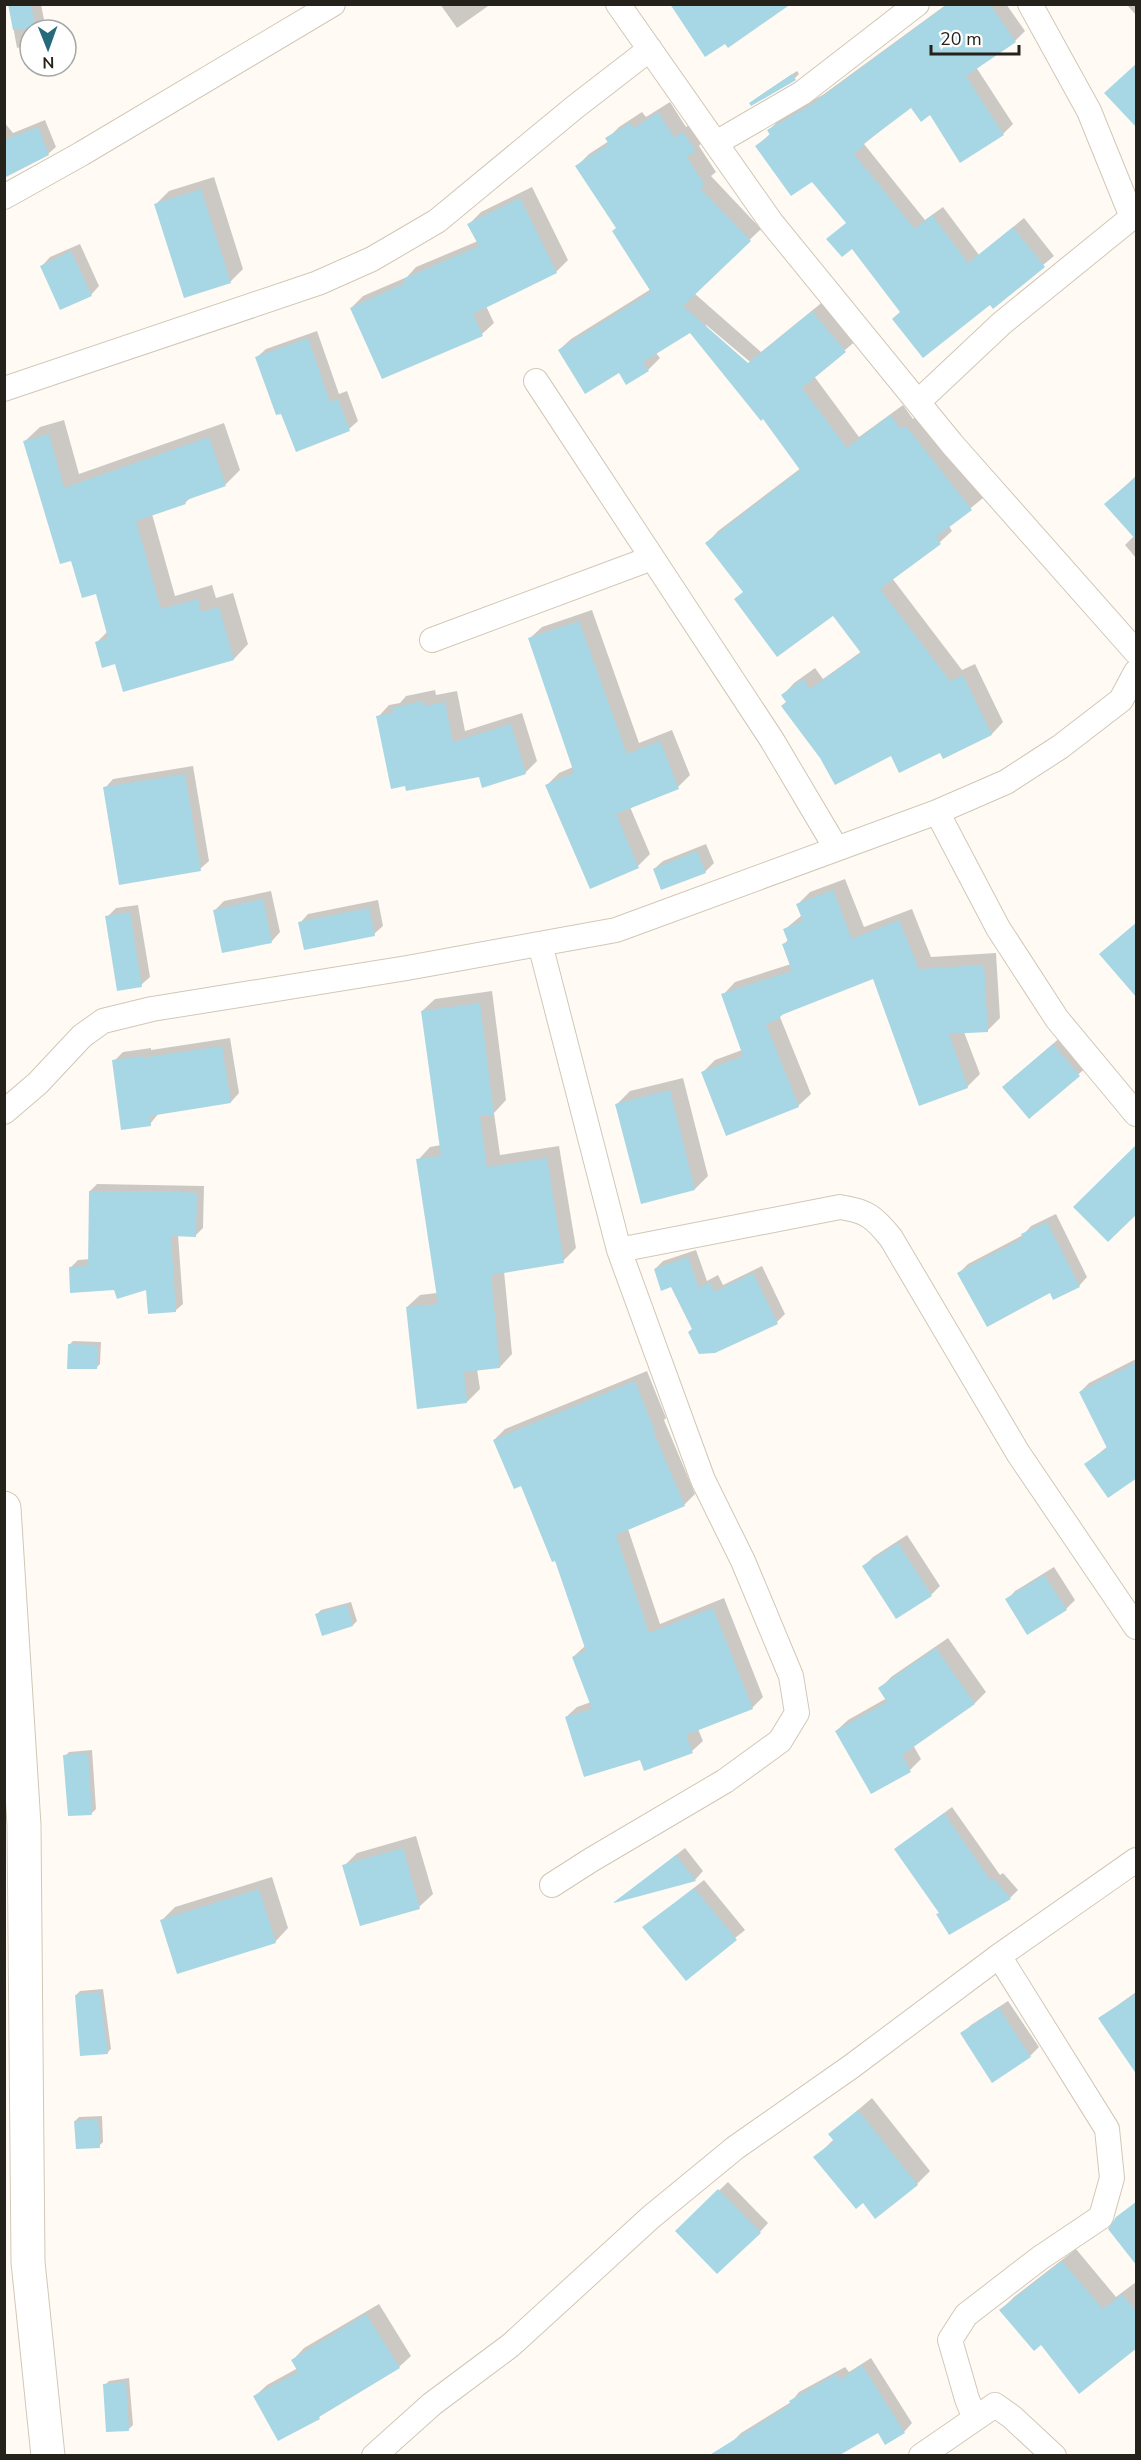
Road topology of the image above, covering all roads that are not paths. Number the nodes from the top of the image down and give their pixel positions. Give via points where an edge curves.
1 (333, 4) edge
2 (618, 4) edge
3 (917, 4) edge
4 (1030, 4) edge
5 (650, 49) junction
6 (717, 143) junction
7 (4, 197) edge
8 (1134, 216) edge
9 (537, 381) dead end
10 (4, 388) edge
11 (918, 402) junction
12 (652, 558) junction
13 (432, 640) dead end
14 (1137, 652) edge
15 (1137, 672) edge
16 (937, 812) junction
17 (836, 848) junction
18 (540, 944) junction
19 (4, 1112) edge
20 (1137, 1114) edge
21 (619, 1250) junction
22 (4, 1508) edge
23 (1137, 1627) edge
24 (14, 1828) edge
25 (1137, 1860) edge
26 (552, 1885) dead end
27 (999, 1956) junction
28 (975, 2419) junction
29 (48, 2456) edge
30 (374, 2456) edge
31 (921, 2456) edge
32 (1054, 2456) edge

1 - 7 street
2 - 5 street
3 - 6 street via 802,93
4 - 8 street via 1089,111
5 - 6 street
5 - 10 street via 437,221 372,259 318,283
6 - 11 street via 771,222
8 - 11 street via 1002,323
9 - 12 street
11 - 14 street
12 - 13 street
12 - 17 street via 772,740
15 - 16 street via 1120,700 1060,747 1006,782
16 - 17 street
16 - 20 street via 998,928 1051,1010
17 - 18 street via 616,930
18 - 19 street via 152,1009 103,1021 82,1036
18 - 21 street
21 - 23 street via 840,1207 862,1211 877,1221 891,1238 1018,1453
21 - 26 street via 704,1480 791,1676 797,1713 780,1741 725,1781
22 - 24 main road
24 - 29 main road via 28,2262
25 - 27 street
27 - 28 street via 1107,2129 1112,2178 1101,2217 966,2315 950,2340
27 - 30 street via 735,2148 616,2248 511,2345 432,2404
28 - 31 street
28 - 32 street via 995,2405

